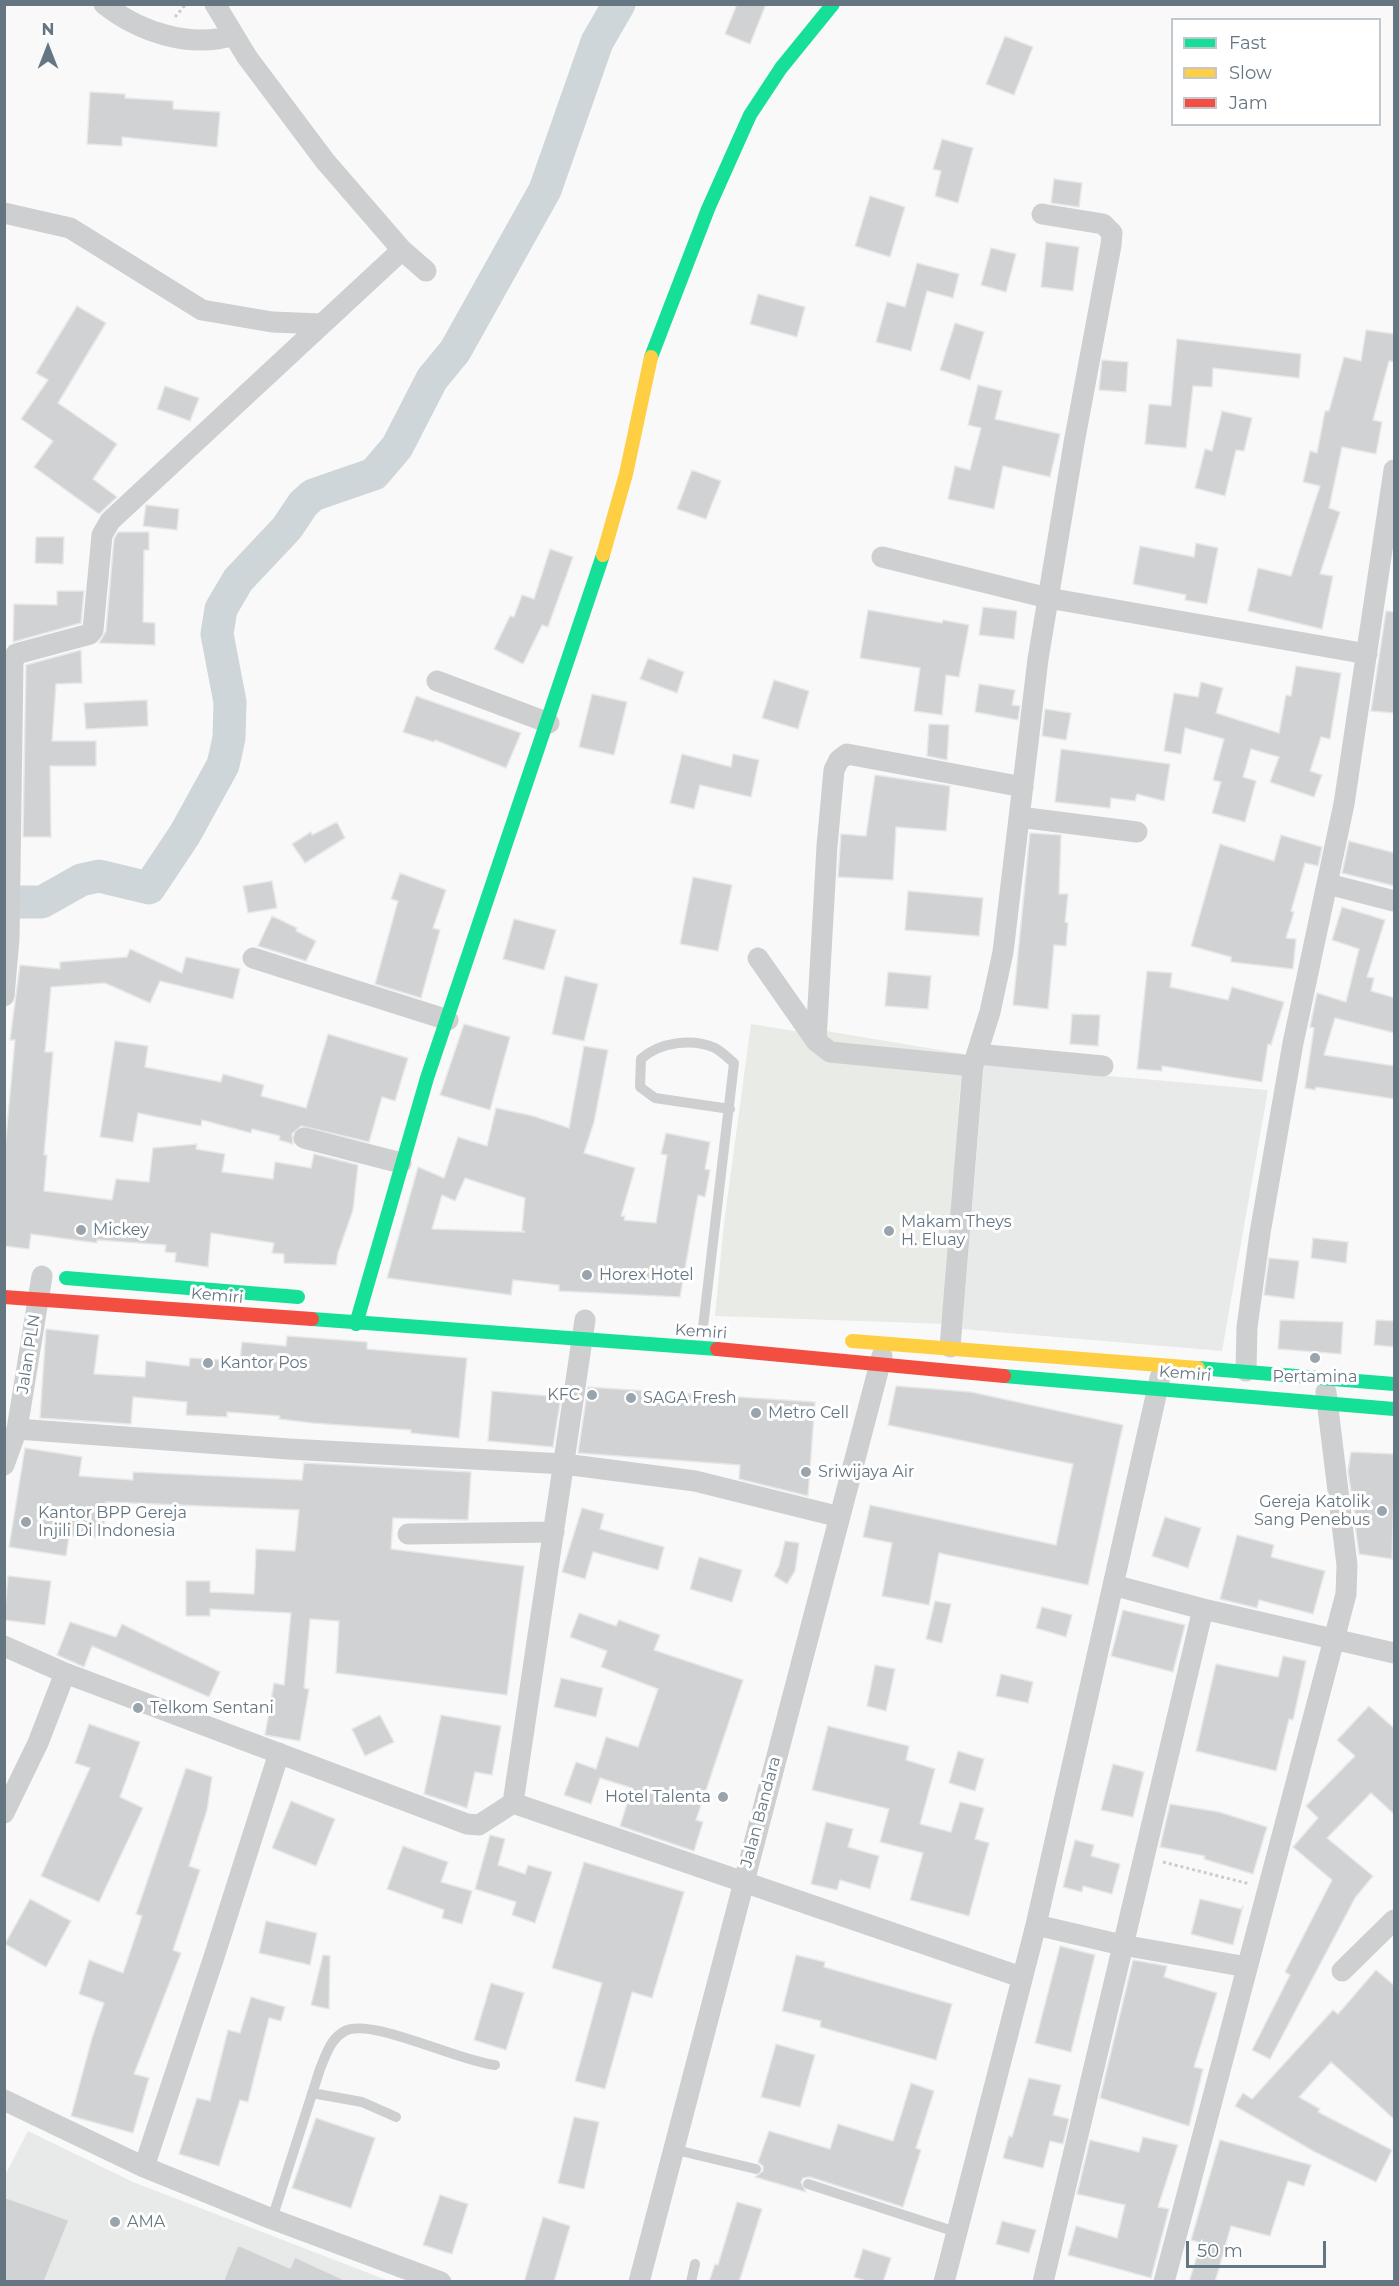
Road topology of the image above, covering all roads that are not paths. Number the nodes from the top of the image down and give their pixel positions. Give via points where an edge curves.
1 (104, 4) edge
2 (215, 4) edge
3 (833, 4) edge
4 (234, 35) junction
5 (4, 213) edge
6 (1042, 214) dead end
7 (402, 250) junction
8 (426, 272) dead end
9 (322, 324) junction
10 (1395, 470) edge
11 (882, 557) dead end
12 (1048, 598) junction
13 (1367, 654) junction
14 (437, 681) dead end
15 (9, 712) edge
16 (549, 723) junction
17 (1023, 788) junction
18 (1019, 817) junction
19 (1137, 832) dead end
20 (1328, 884) junction
21 (1395, 902) edge
22 (253, 958) dead end
23 (758, 958) dead end
24 (4, 996) edge
25 (448, 1020) junction
26 (816, 1041) junction
27 (975, 1060) junction
28 (1103, 1066) dead end
29 (730, 1109) junction
30 (304, 1138) dead end
31 (401, 1163) junction
32 (33, 1276) joint
33 (4, 1297) edge
34 (38, 1298) junction
35 (314, 1299) dead end
36 (356, 1324) junction
37 (585, 1325) junction
38 (703, 1327) dead end
39 (839, 1339) dead end
40 (885, 1343) junction
41 (950, 1347) junction
42 (1164, 1364) junction
43 (880, 1366) junction
44 (1246, 1371) junction
45 (1326, 1377) junction
46 (1395, 1384) edge
47 (1158, 1388) junction
48 (1327, 1404) junction
49 (1395, 1409) edge
50 (17, 1429) junction
51 (564, 1464) junction
52 (4, 1465) edge
53 (840, 1517) junction
54 (554, 1532) junction
55 (408, 1534) dead end
56 (1113, 1585) junction
57 (1203, 1609) junction
58 (1335, 1638) junction
59 (4, 1646) edge
60 (1395, 1653) edge
61 (66, 1673) junction
62 (279, 1753) junction
63 (513, 1803) junction
64 (4, 1813) edge
65 (742, 1882) junction
66 (1036, 1925) junction
67 (1391, 1930) edge
68 (1122, 1945) junction
69 (1247, 1967) junction
70 (1342, 1971) dead end
71 (1021, 1977) junction
72 (495, 2065) dead end
73 (312, 2093) junction
74 (4, 2100) edge
75 (396, 2117) dead end
76 (672, 2149) junction
77 (144, 2167) junction
78 (756, 2169) dead end
79 (808, 2184) dead end
80 (272, 2219) junction
81 (956, 2232) junction
82 (694, 2265) dead end
83 (441, 2282) edge
84 (639, 2282) edge
85 (691, 2282) edge
86 (944, 2282) edge
87 (1043, 2282) edge
88 (1164, 2282) edge

1 - 4 street via 117,15 177,38 205,41
2 - 4 street
3 - 16 main road via 781,68 750,115 708,209 647,368 618,509
4 - 7 street via 325,161
5 - 9 street via 69,228 202,310 272,322
6 - 12 street via 1103,224 1112,233
7 - 8 street
7 - 9 street
9 - 15 street via 110,521 102,536 93,630 88,637 16,654
10 - 13 street
11 - 12 street
12 - 13 street
12 - 17 street
13 - 20 street
14 - 16 street
15 - 24 street via 9,939
16 - 25 main road
17 - 18 street
17 - 26 street via 847,754 838,760 827,846
18 - 19 street
18 - 27 street via 1003,952
20 - 21 street
20 - 44 street via 1293,1043 1260,1233 1247,1327
22 - 25 street
23 - 26 street
25 - 31 main road
26 - 27 street via 830,1052
27 - 28 street
27 - 41 street
29 - 29 lane via 734,1063 714,1048 664,1045 641,1059 640,1087 646,1093 655,1098
29 - 38 lane
30 - 31 street
31 - 36 main road
32 - 34 street, Jalan PLN
32 - 35 main road, Kemiri
33 - 34 main road, Kemiri
34 - 36 main road, Kemiri
34 - 50 street, Jalan PLN
36 - 37 main road, Kemiri
37 - 43 main road, Kemiri via 744,1352
37 - 51 street
39 - 40 main road, Kemiri
40 - 41 main road, Kemiri
40 - 43 street, Jalan Bandara
41 - 42 main road, Kemiri
42 - 44 main road, Kemiri
42 - 47 street
43 - 47 main road, Kemiri
43 - 53 street, Jalan Bandara
44 - 45 main road, Kemiri
45 - 46 main road, Kemiri
45 - 48 street
47 - 48 main road, Kemiri
47 - 56 street
48 - 49 main road, Kemiri
48 - 58 street via 1347,1576
50 - 51 street
50 - 52 street, Jalan PLN
51 - 53 street via 694,1481
51 - 54 street
53 - 65 street, Jalan Bandara
54 - 55 street
54 - 63 street
56 - 57 street
56 - 66 street
57 - 58 street
57 - 68 street
58 - 60 street
58 - 69 street
59 - 61 street
61 - 62 street
61 - 64 street
62 - 63 street via 474,1826
62 - 77 street
63 - 65 street
65 - 71 street
65 - 76 street, Jalan Bandara
66 - 68 street
66 - 71 street
67 - 70 street
68 - 69 street
68 - 87 street
69 - 88 street
71 - 81 street
72 - 73 lane via 467,2060 384,2031 357,2027 343,2032 329,2047
73 - 75 lane via 362,2102
73 - 80 lane
74 - 77 street
76 - 78 lane
76 - 84 street, Jalan Bandara
77 - 80 street
79 - 81 lane
80 - 83 street
81 - 86 street
82 - 85 lane

